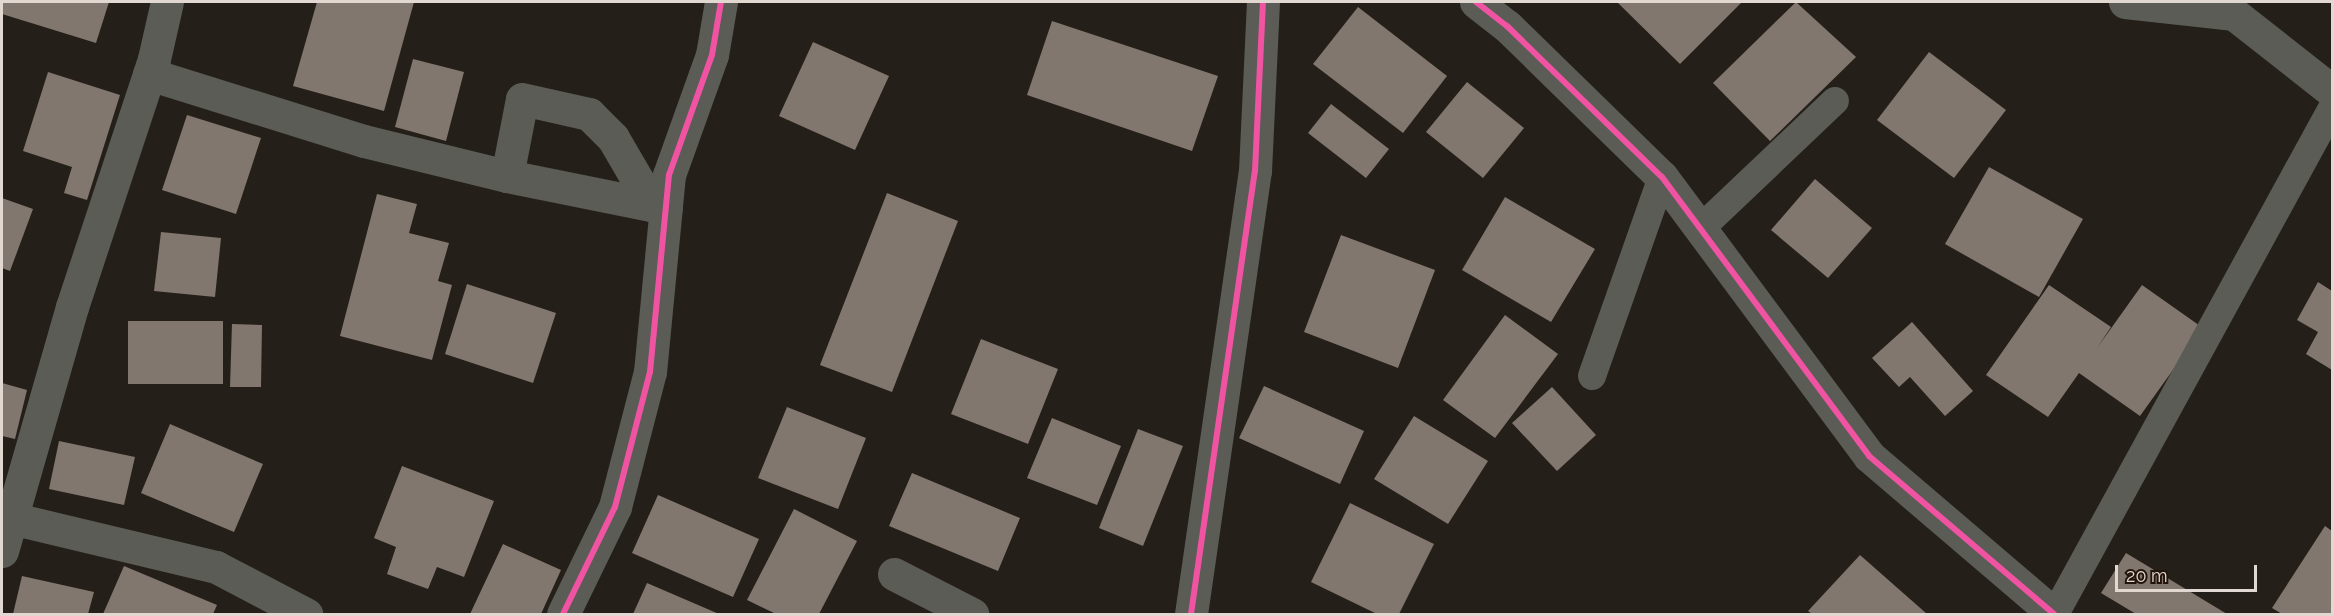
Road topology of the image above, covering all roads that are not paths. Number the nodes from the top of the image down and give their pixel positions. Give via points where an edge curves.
1 (167, 2) edge
2 (722, 2) edge
3 (1263, 2) edge
4 (1476, 2) edge
5 (2125, 2) edge
6 (149, 74) junction
7 (2332, 91) edge
8 (1835, 102) dead end
9 (2332, 108) edge
10 (507, 176) junction
11 (1662, 177) junction
12 (659, 207) junction
13 (1700, 229) junction
14 (1592, 376) dead end
15 (5, 517) edge
16 (2, 551) edge
17 (894, 574) dead end
18 (306, 615) edge
19 (564, 615) edge
20 (972, 615) edge
21 (1191, 615) edge
22 (2054, 615) edge

1 - 6 street
2 - 12 street via 712,55
3 - 21 street via 1255,171
4 - 11 street via 1507,26
5 - 7 street via 2234,14
6 - 10 street via 364,141
6 - 15 street
8 - 13 lane
9 - 22 lane
10 - 12 street
10 - 12 street via 522,99 589,114 613,138
11 - 13 street
11 - 14 lane
12 - 19 street via 650,372 615,507
13 - 22 street via 1869,456
15 - 16 street
15 - 18 street via 216,567
17 - 20 street

